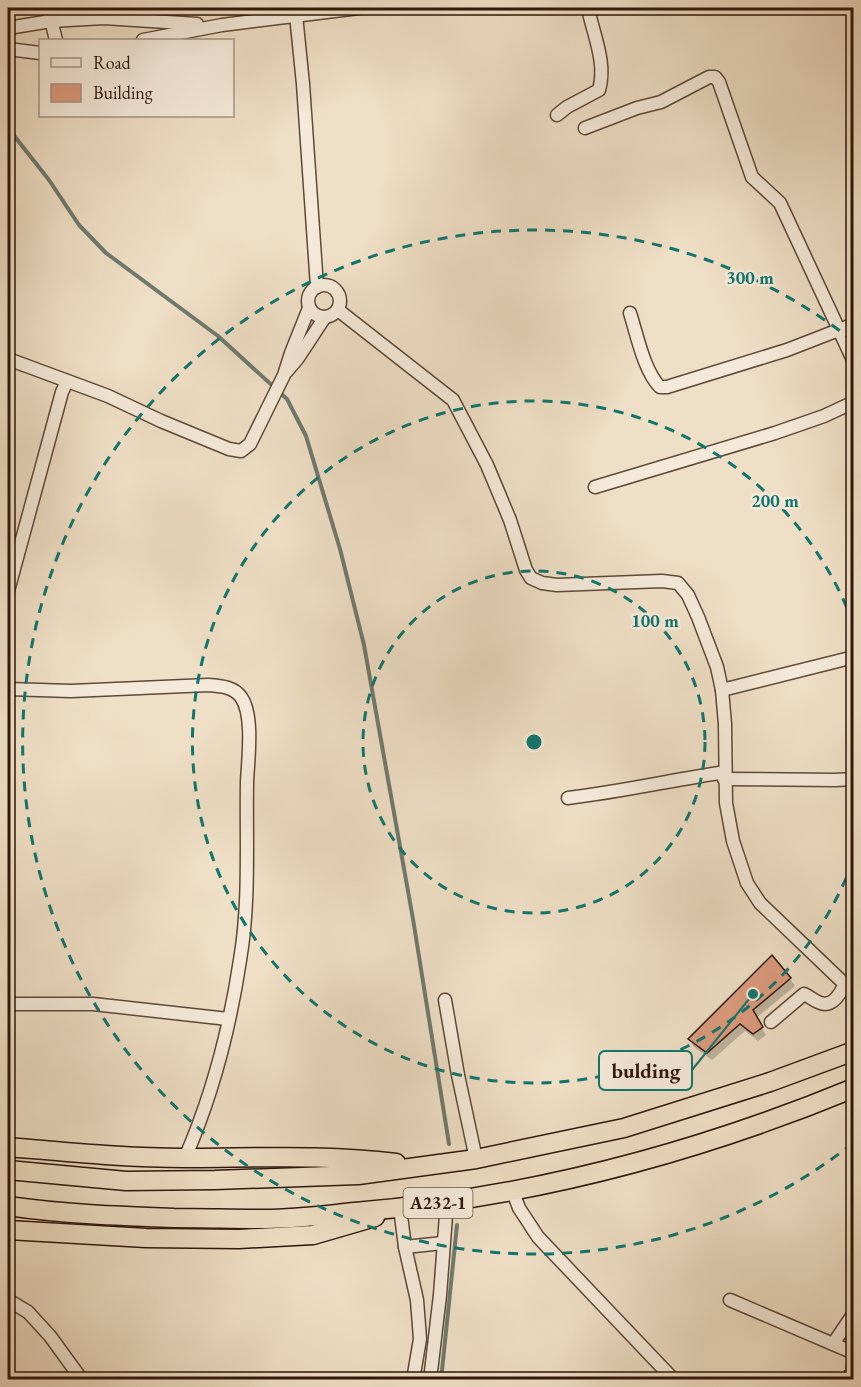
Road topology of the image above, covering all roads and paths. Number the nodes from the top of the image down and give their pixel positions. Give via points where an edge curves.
1 (48, 8) edge
2 (359, 8) edge
3 (588, 8) edge
4 (296, 15) junction
5 (51, 21) junction
6 (222, 25) junction
7 (8, 28) edge
8 (56, 39) edge
9 (148, 39) edge
10 (8, 49) edge
11 (39, 53) edge
12 (557, 115) dead end
13 (585, 128) dead end
14 (318, 287) junction
15 (309, 308) junction
16 (338, 310) junction
17 (630, 313) dead end
18 (325, 317) junction
19 (854, 324) edge
20 (837, 331) junction
21 (8, 358) edge
22 (854, 362) edge
23 (284, 375) junction
24 (67, 381) junction
25 (854, 402) edge
26 (596, 487) dead end
27 (8, 591) edge
28 (854, 657) edge
29 (8, 689) edge
30 (722, 690) junction
31 (725, 776) junction
32 (854, 779) edge
33 (568, 798) dead end
34 (849, 988) edge
35 (445, 1000) dead end
36 (8, 1004) edge
37 (228, 1019) junction
38 (771, 1022) dead end
39 (854, 1051) edge
40 (854, 1088) edge
41 (8, 1147) edge
42 (184, 1158) junction
43 (476, 1159) junction
44 (419, 1166) junction
45 (8, 1170) edge
46 (513, 1192) junction
47 (447, 1202) junction
48 (8, 1206) edge
49 (398, 1209) junction
50 (8, 1230) edge
51 (443, 1243) junction
52 (405, 1247) junction
53 (8, 1300) edge
54 (730, 1300) dead end
55 (854, 1312) edge
56 (833, 1344) junction
57 (853, 1353) edge
58 (82, 1380) edge
59 (413, 1380) edge
60 (430, 1380) edge
61 (674, 1380) edge
62 (841, 1380) edge

1 - 5 street
2 - 4 street
3 - 12 street via 600,52 599,90
4 - 6 street
4 - 14 street
5 - 6 street via 104,18
5 - 7 street
5 - 8 street
6 - 9 street
10 - 11 street
13 - 20 street via 661,102 715,77 752,177 780,203
14 - 15 street via 310,293
14 - 16 street via 336,291 340,300
15 - 18 street
15 - 23 street
16 - 18 street
16 - 30 street via 453,400 487,465 531,578 557,585 678,583 698,617
17 - 20 street via 648,367 660,387 787,350
18 - 23 street
19 - 20 street
20 - 22 street
21 - 24 street
23 - 24 street via 250,444 242,451 161,422
24 - 27 street
25 - 26 street via 775,433
28 - 30 street
29 - 37 street via 71,692 208,685 226,687 239,694 245,705 248,733 245,913 241,959
30 - 31 street
31 - 32 street
31 - 33 street
31 - 34 street via 733,841 747,883 760,903
34 - 38 street via 827,1004 804,993
35 - 43 street
36 - 37 street via 93,1004
37 - 42 street via 217,1065
39 - 43 highway, A232-1 via 624,1128
40 - 46 highway, A232-1 via 736,1134
41 - 42 highway
42 - 44 highway via 303,1156
43 - 44 highway, A232-1
44 - 45 highway, A232-1 via 358,1175 171,1181 126,1181
46 - 47 highway, A232-1
46 - 61 street via 519,1209 538,1237
47 - 49 highway, A232-1
47 - 51 street
48 - 49 highway, A232-1 via 57,1213 267,1219
49 - 50 highway via 313,1235 239,1239
49 - 52 street
51 - 52 street
51 - 60 street
52 - 59 street via 417,1300 420,1339
53 - 58 street via 28,1312
54 - 56 street
55 - 56 street
56 - 57 street
57 - 62 path

